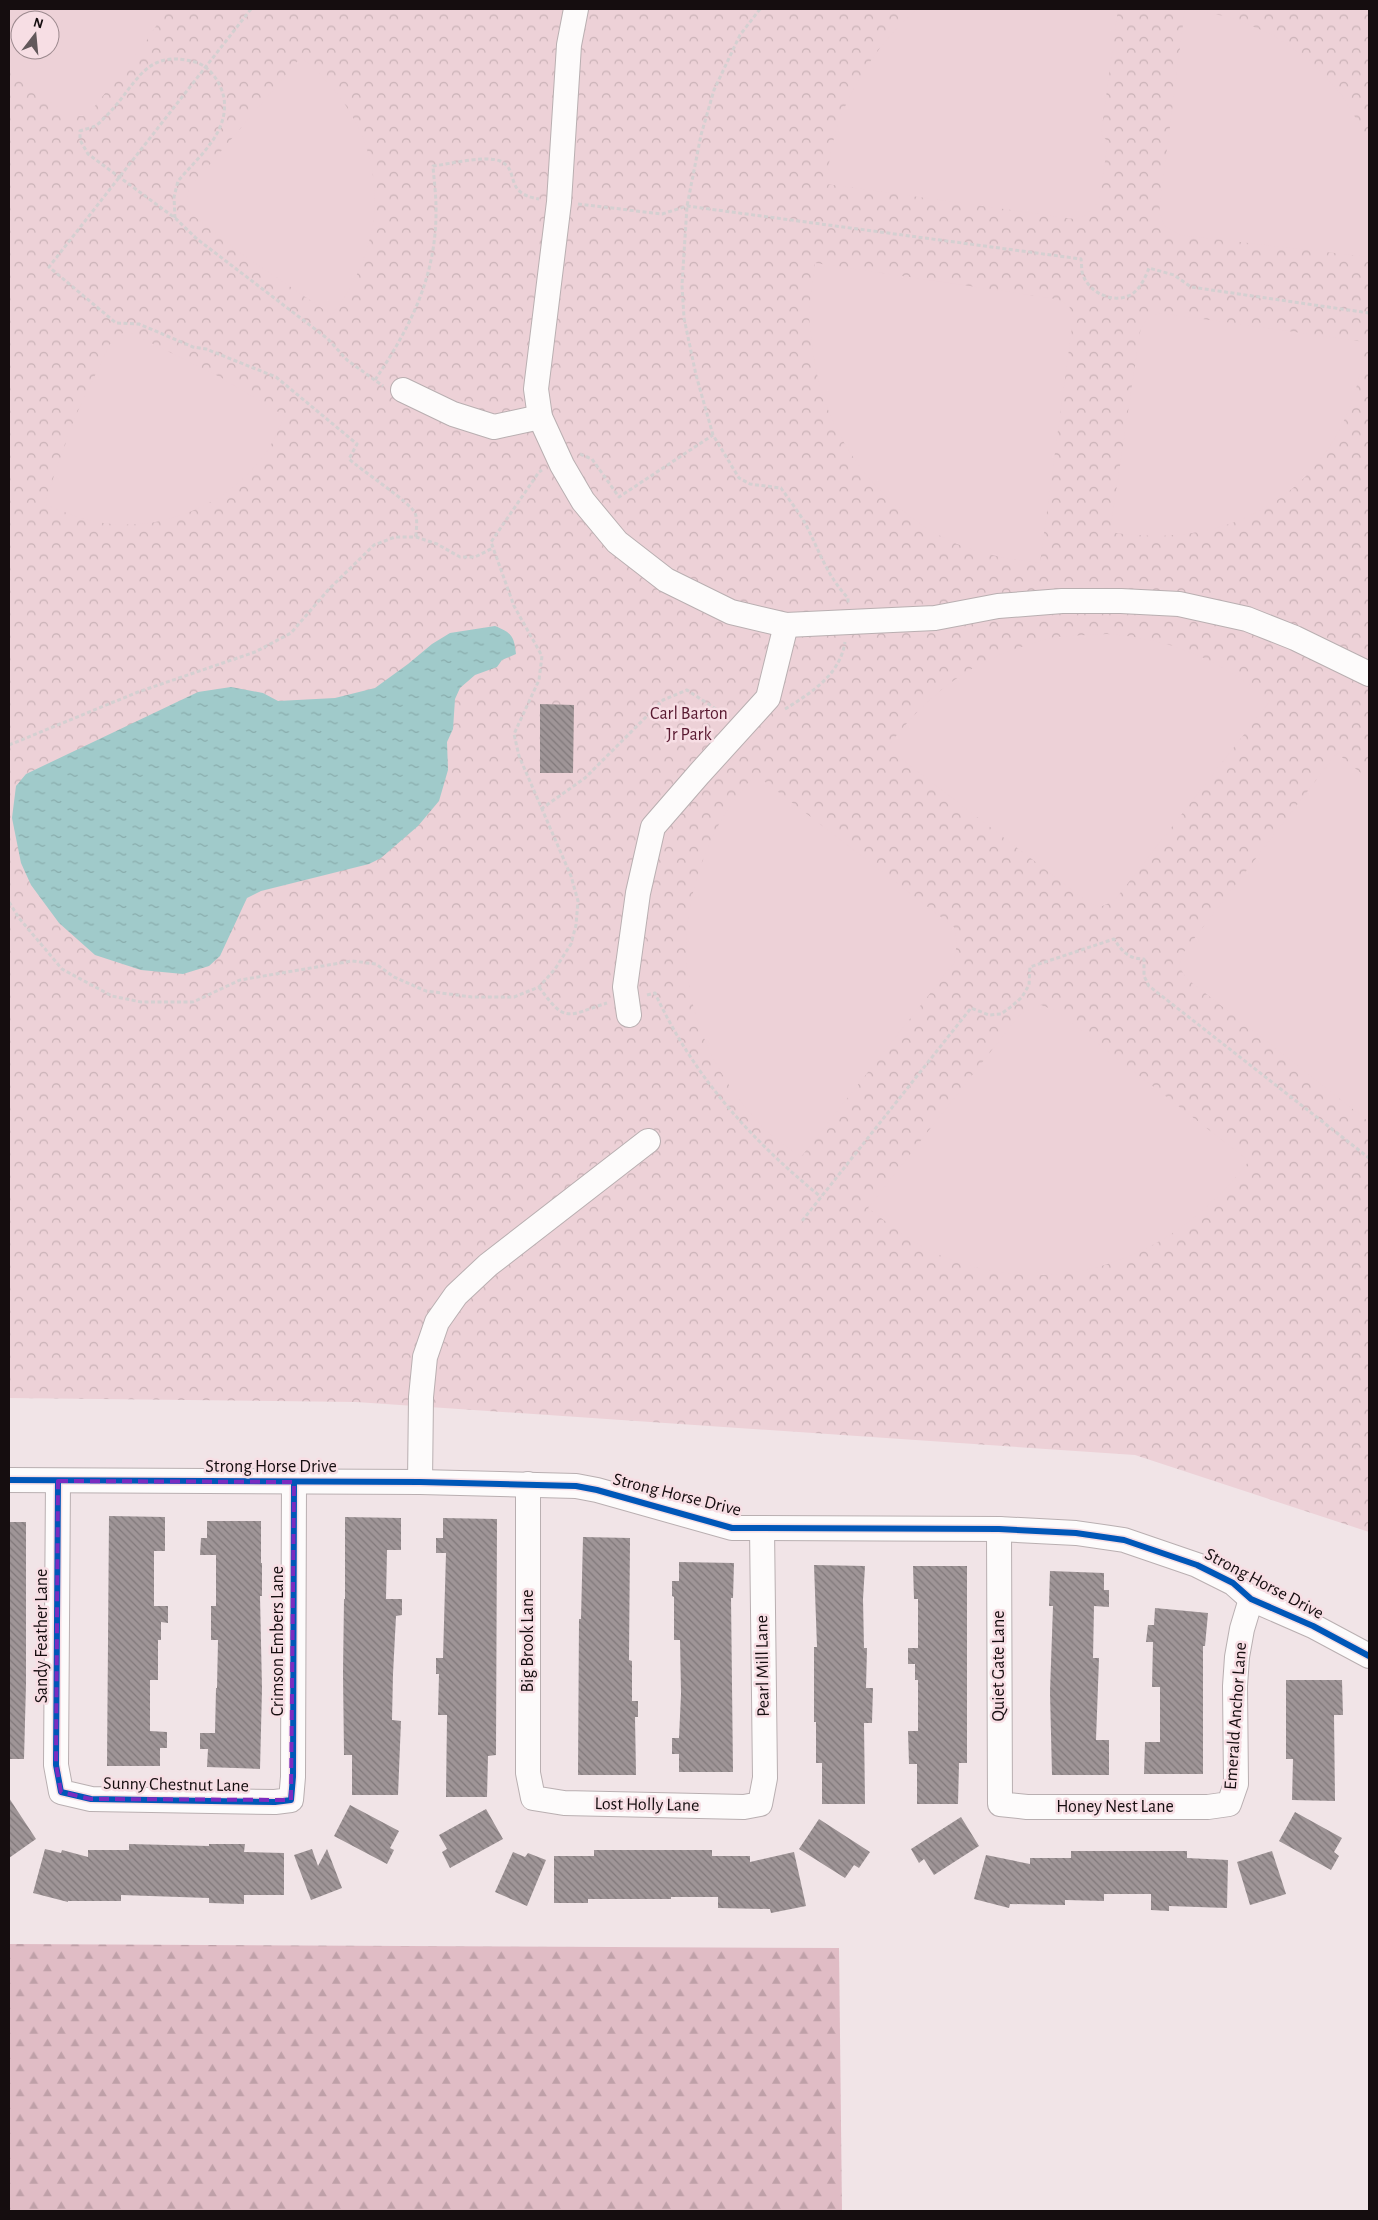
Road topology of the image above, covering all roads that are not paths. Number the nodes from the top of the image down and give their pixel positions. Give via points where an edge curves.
1 (563, 9) edge
2 (576, 9) edge
3 (569, 45) junction
4 (397, 390) road end
5 (540, 417) junction
6 (786, 625) junction
7 (1369, 674) edge
8 (628, 1006) road end
9 (648, 1141) dead end
10 (9, 1480) edge
11 (58, 1481) junction
12 (294, 1482) junction
13 (420, 1482) junction
14 (528, 1484) junction
15 (762, 1528) junction
16 (999, 1529) junction
17 (1251, 1599) junction
18 (1369, 1656) edge
19 (61, 1792) joint
20 (533, 1798) joint
21 (292, 1800) joint
22 (760, 1804) joint
23 (1000, 1804) joint
24 (1229, 1804) joint

1 - 3 street
2 - 3 street
3 - 5 street via 560,202 536,389
4 - 5 street via 494,427
5 - 6 street via 583,502 616,542 666,580 731,612
6 - 7 street via 936,618 998,606 1062,601 1179,604 1247,618
6 - 8 street via 768,698 653,827 638,892 625,987
9 - 13 street via 488,1265 456,1295 436,1322 425,1358 421,1397
10 - 11 street, Strong Horse Drive
11 - 12 street, Strong Horse Drive
11 - 19 street, Sandy Feather Lane via 56,1765
12 - 13 street, Strong Horse Drive
12 - 21 street, Crimson Embers Lane
13 - 14 street, Strong Horse Drive
14 - 15 street, Strong Horse Drive via 576,1486 732,1528
14 - 20 street, Big Brook Lane via 528,1774
15 - 16 street, Strong Horse Drive
15 - 22 street, Pearl Mill Lane via 764,1778
16 - 17 street, Strong Horse Drive via 1076,1533 1124,1540 1197,1565 1233,1583
16 - 23 street, Quiet Gate Lane
17 - 18 street, Strong Horse Drive via 1313,1626
17 - 24 street, Emerald Anchor Lane via 1237,1657 1236,1784
19 - 21 street, Sunny Chestnut Lane via 91,1799
20 - 22 street, Lost Holly Lane via 573,1804 744,1807
23 - 24 street, Honey Nest Lane via 1027,1807 1199,1807

